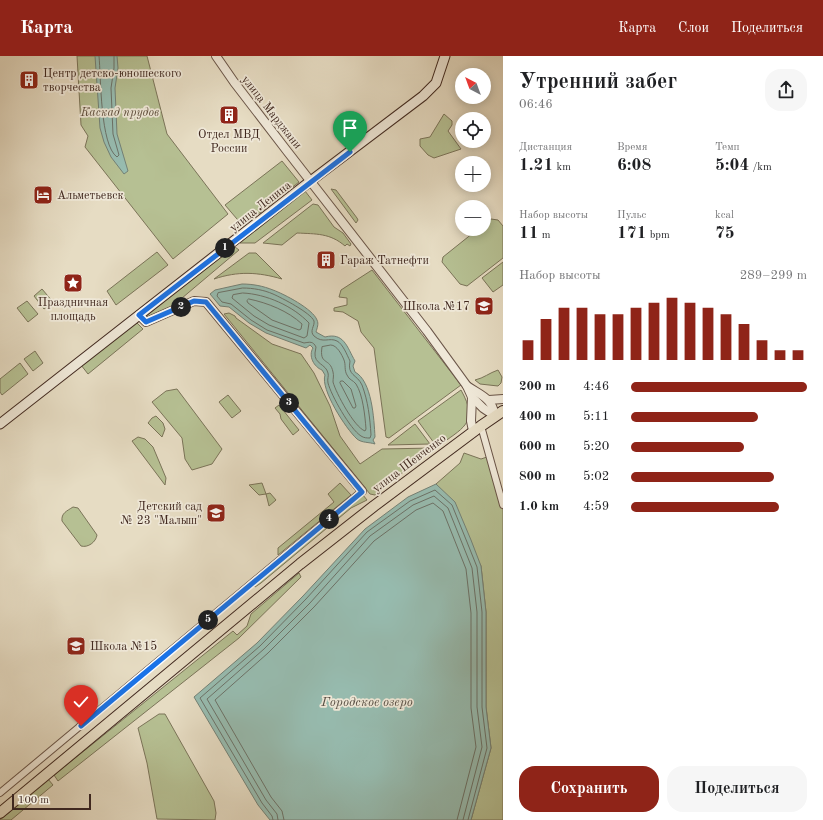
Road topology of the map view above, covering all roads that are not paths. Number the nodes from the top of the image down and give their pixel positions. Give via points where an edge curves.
1 (216, 56) edge
2 (445, 56) edge
3 (311, 181) junction
4 (139, 315) junction
5 (466, 386) junction
6 (472, 397) junction
7 (503, 399) edge
8 (489, 400) junction
9 (499, 413) edge
10 (0, 424) edge
11 (477, 428) junction
12 (362, 492) joint
13 (503, 505) edge
14 (0, 793) edge
15 (0, 814) edge

1 - 3 street, улица Марджани
2 - 3 main road, улица Ленина via 432,88
3 - 4 main road, улица Ленина
3 - 5 street, улица Марджани via 427,331
4 - 10 main road, улица Ленина
4 - 12 street via 146,322 194,301 206,302
5 - 6 street, улица Марджани
5 - 8 street
6 - 9 street via 483,408
6 - 11 street via 471,421
7 - 8 street
8 - 9 street
9 - 11 main road, улица Шевченко
11 - 13 street
11 - 15 main road, улица Шевченко via 300,564
12 - 14 street

